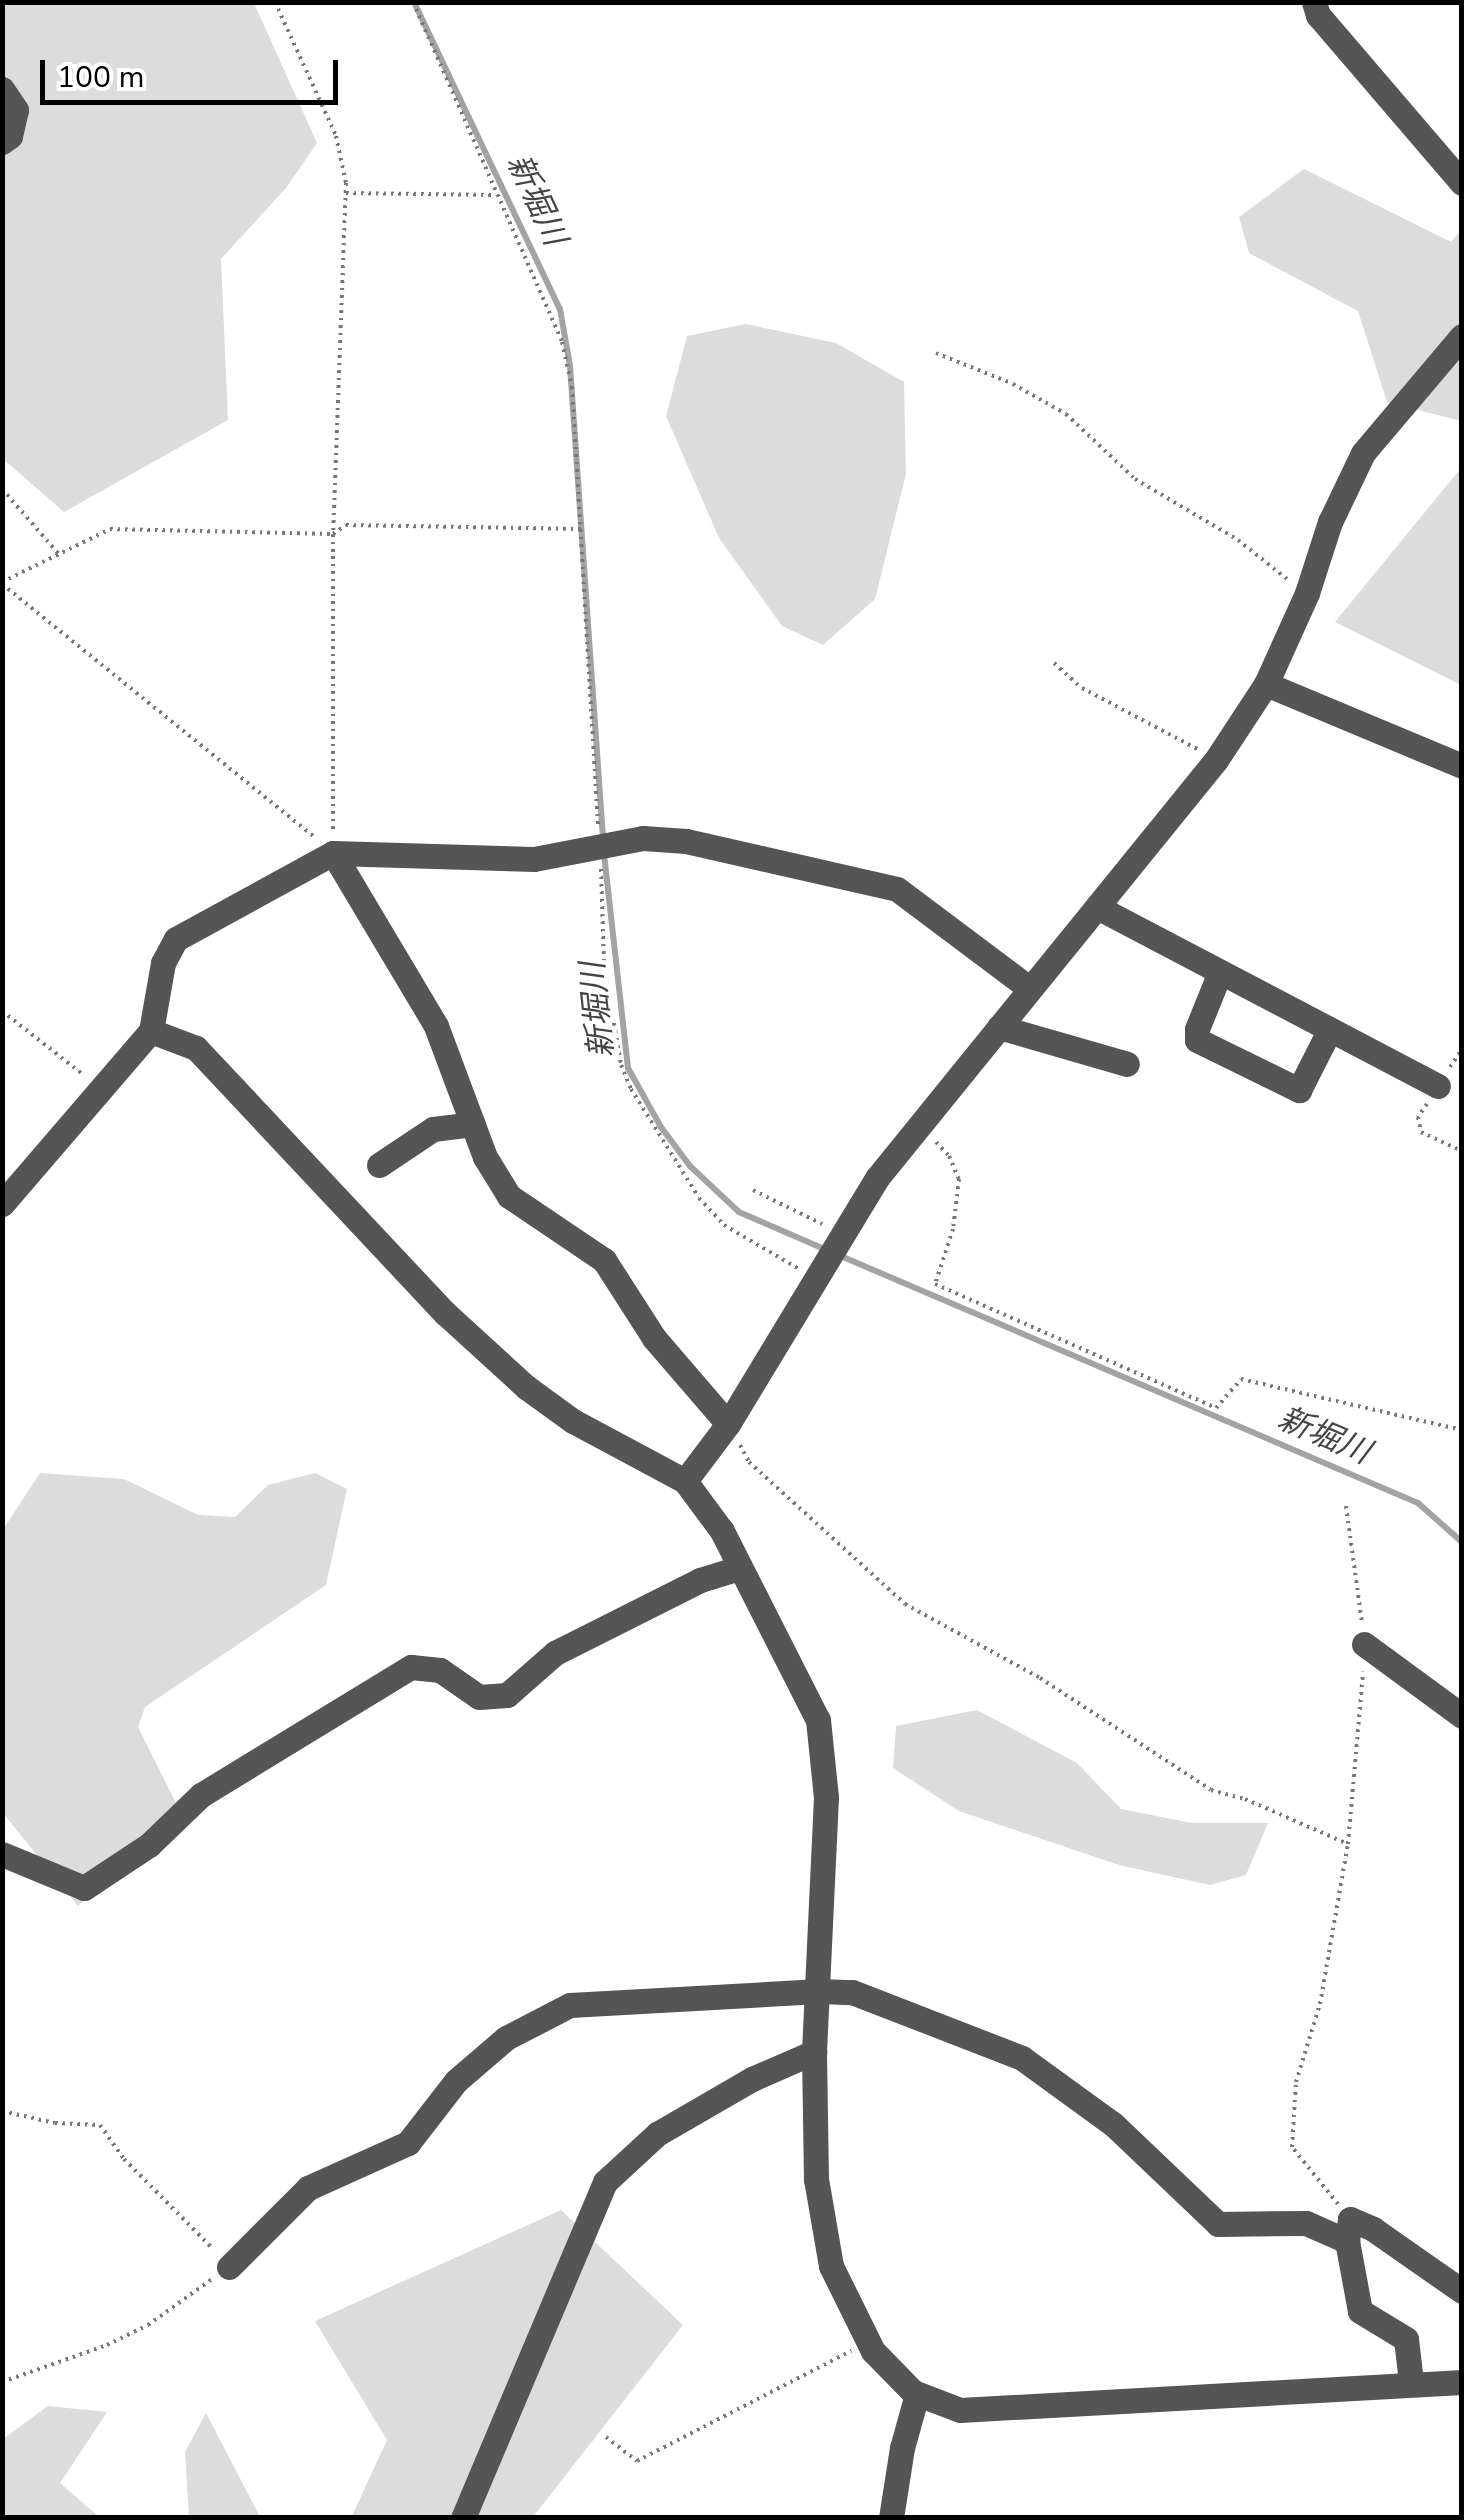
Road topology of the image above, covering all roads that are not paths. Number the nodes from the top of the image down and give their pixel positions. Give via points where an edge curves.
1 (1314, 2) edge
2 (2, 90) edge
3 (2, 142) edge
4 (1462, 183) edge
5 (1462, 336) edge
6 (1266, 684) junction
7 (1462, 766) edge
8 (333, 853) junction
9 (1097, 907) junction
10 (1220, 972) junction
11 (1030, 989) junction
12 (999, 1027) junction
13 (1330, 1029) junction
14 (151, 1031) junction
15 (1127, 1064) dead end
16 (1438, 1086) dead end
17 (473, 1124) junction
18 (379, 1165) dead end
19 (2, 1204) edge
20 (728, 1424) junction
21 (685, 1480) junction
22 (739, 1568) junction
23 (1364, 1644) road end
24 (1462, 1716) edge
25 (2, 1854) edge
26 (819, 1991) junction
27 (814, 2052) junction
28 (1349, 2230) junction
29 (229, 2267) road end
30 (1462, 2290) edge
31 (1410, 2382) junction
32 (1462, 2382) edge
33 (917, 2394) junction
34 (463, 2518) edge
35 (891, 2518) edge

1 - 4 street via 1318,16
2 - 3 street via 16,110
5 - 6 street via 1363,453
6 - 7 street
6 - 9 street via 1216,760
8 - 11 street via 534,859 643,838 686,841 896,889
8 - 14 street via 176,939 163,963
8 - 17 street via 436,1026
9 - 10 street
9 - 11 street
10 - 13 street
10 - 13 street via 1197,1040 1299,1090
11 - 12 street
12 - 15 street
12 - 20 street via 877,1178
13 - 16 street
14 - 19 street
14 - 21 street via 196,1048 445,1312 526,1386 589,1430
17 - 18 street via 433,1130
17 - 20 street via 509,1196 604,1260 654,1338
20 - 21 street
21 - 22 street via 709,1508
22 - 25 street via 700,1580 555,1653 507,1695 479,1696 440,1670 411,1667 201,1795 150,1845 84,1888
22 - 26 street via 818,1720 826,1798
23 - 24 street
26 - 27 street
26 - 28 street via 852,1992 1022,2058 1113,2124 1218,2224 1306,2222
26 - 29 street via 570,2004 506,2038 456,2082 408,2142 308,2188
27 - 33 street via 816,2179 831,2266 869,2343
27 - 34 street via 656,2134 605,2182
28 - 30 street via 1373,2228
28 - 31 street via 1360,2311 1406,2339
31 - 32 street
31 - 33 street via 960,2410
33 - 35 street

